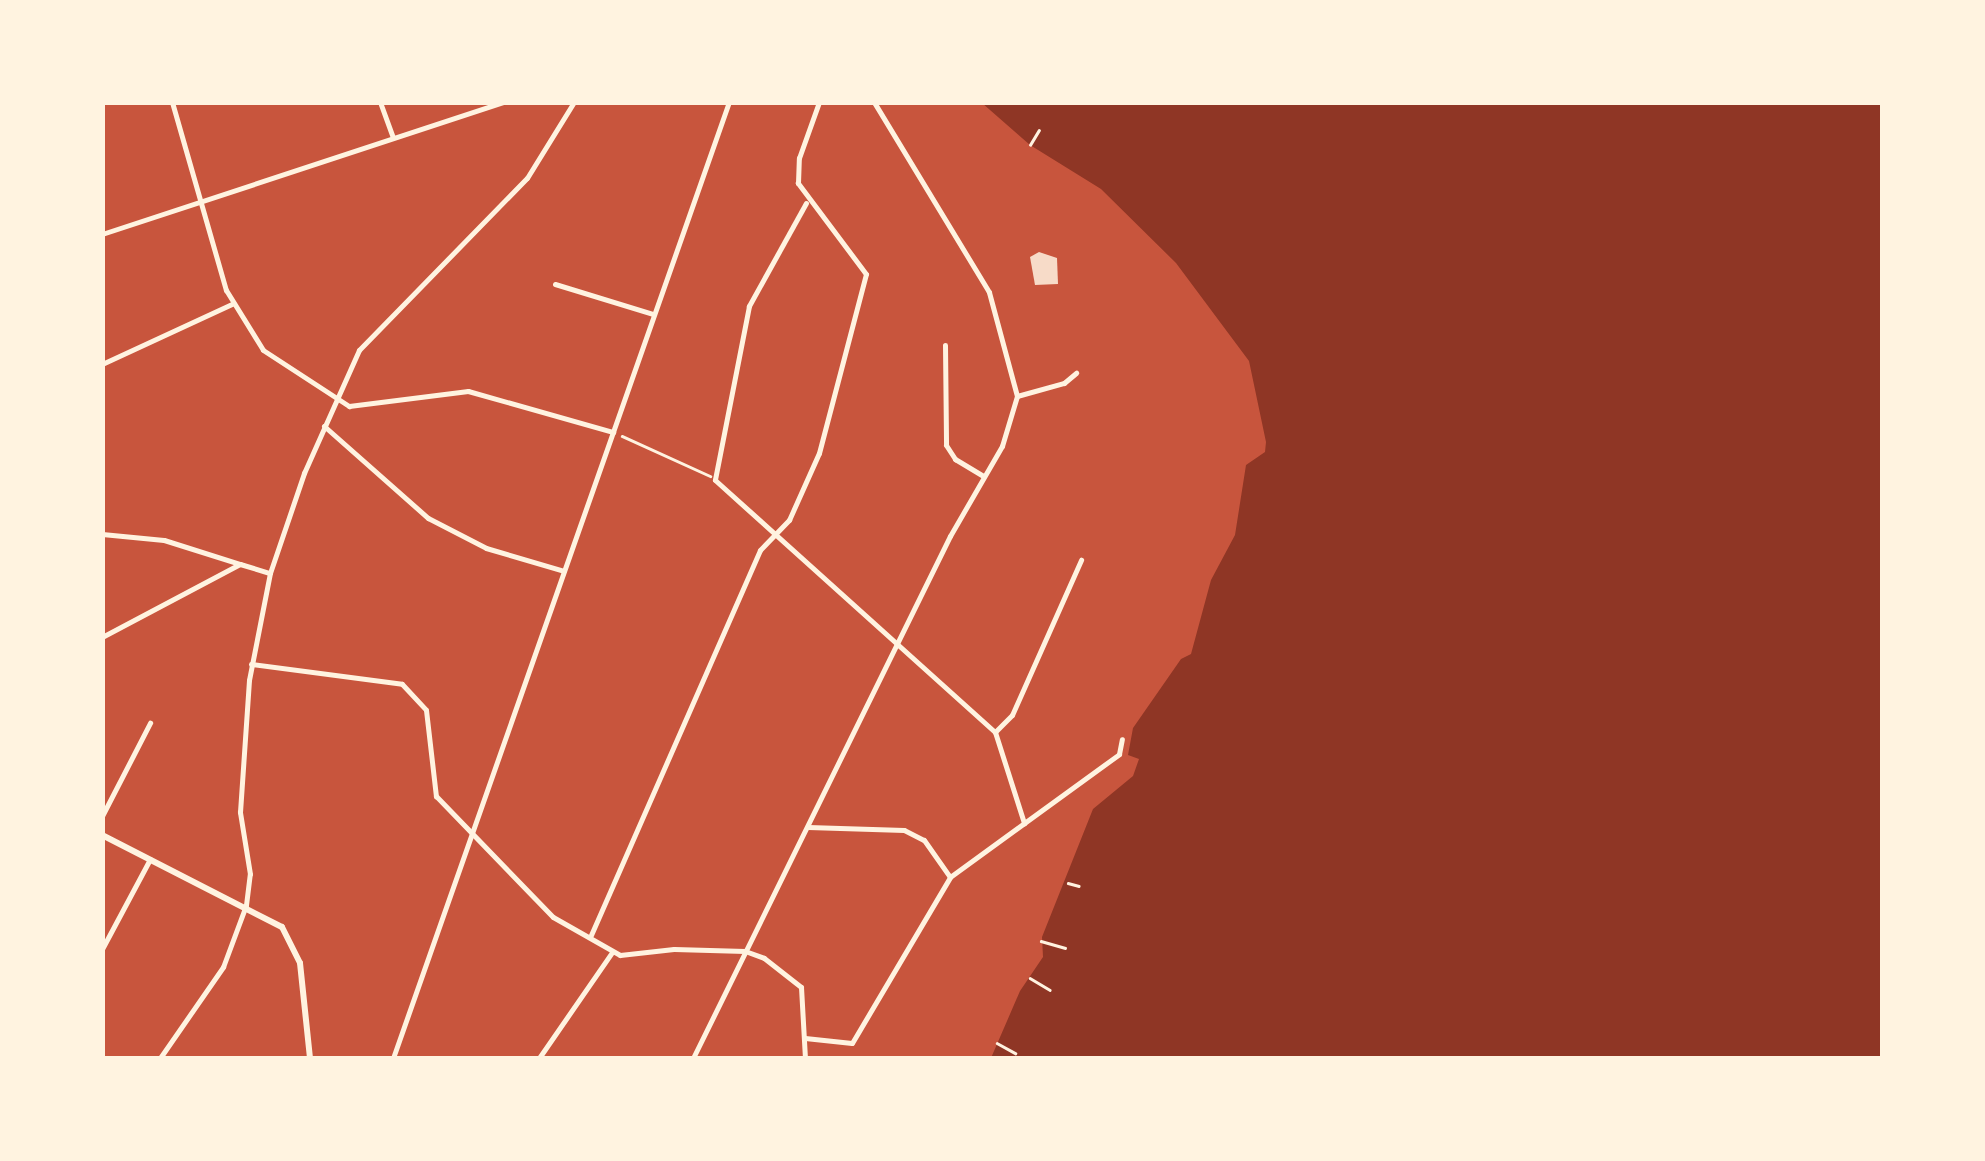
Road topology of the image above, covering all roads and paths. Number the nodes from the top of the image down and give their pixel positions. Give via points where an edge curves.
1 (172, 102) edge
2 (380, 102) edge
3 (503, 102) edge
4 (574, 102) edge
5 (729, 102) edge
6 (819, 102) edge
7 (874, 102) edge
8 (1039, 130) dead end
9 (393, 138) junction
10 (1030, 146) dead end
11 (201, 202) junction
12 (807, 202) junction
13 (102, 234) edge
14 (555, 284) dead end
15 (232, 304) junction
16 (653, 314) junction
17 (945, 345) dead end
18 (102, 364) edge
19 (1076, 373) dead end
20 (1017, 396) junction
21 (336, 400) junction
22 (324, 426) junction
23 (612, 432) junction
24 (983, 476) junction
25 (714, 480) junction
26 (776, 533) junction
27 (102, 534) edge
28 (1081, 560) dead end
29 (240, 564) junction
30 (564, 571) junction
31 (270, 573) junction
32 (102, 636) edge
33 (897, 645) junction
34 (251, 664) junction
35 (150, 723) dead end
36 (995, 732) junction
37 (1122, 739) dead end
38 (102, 816) edge
39 (1024, 823) junction
40 (808, 827) junction
41 (472, 830) junction
42 (102, 835) edge
43 (150, 858) junction
44 (950, 877) junction
45 (1068, 883) dead end
46 (1079, 886) dead end
47 (246, 904) junction
48 (591, 935) junction
49 (1042, 941) dead end
50 (1065, 948) dead end
51 (102, 949) edge
52 (745, 951) junction
53 (612, 952) junction
54 (1030, 978) dead end
55 (1050, 990) dead end
56 (805, 1038) junction
57 (998, 1043) dead end
58 (1015, 1052) dead end
59 (160, 1058) edge
60 (310, 1058) edge
61 (393, 1058) edge
62 (539, 1058) edge
63 (693, 1058) edge
64 (805, 1058) edge

1 - 11 street
2 - 9 street
3 - 9 street
4 - 21 street via 527,178 359,350
5 - 16 street
6 - 12 street via 798,158 798,183
7 - 20 street via 990,292
8 - 10 path
9 - 11 street
11 - 13 street
11 - 15 street
12 - 25 street via 749,306
12 - 26 street via 852,247 865,287 839,357 819,453 789,520
14 - 16 street
15 - 18 street
15 - 21 street via 262,350
16 - 23 street
17 - 24 street via 946,445 955,460
19 - 20 street
20 - 24 street via 1010,430
21 - 22 street
21 - 23 street via 349,406 468,392
22 - 30 street via 428,518 486,548
22 - 31 street
23 - 25 path
23 - 30 street
24 - 33 street
25 - 26 street
26 - 33 street
26 - 48 street via 760,550
27 - 29 street via 164,540
28 - 36 street via 1012,715
29 - 31 street
29 - 32 street
30 - 41 street
31 - 34 street
33 - 36 street
33 - 40 street
34 - 41 street via 402,684 426,710 436,796
34 - 47 street via 240,812 250,874
35 - 38 street
36 - 39 street
37 - 39 street via 1119,754
39 - 44 street
40 - 44 street via 904,830 924,840
40 - 52 street
41 - 48 street via 553,916
41 - 61 street
42 - 43 street
43 - 47 street
43 - 51 street
44 - 56 street via 852,1043
45 - 46 path
47 - 59 street via 223,967
47 - 60 street via 275,920 294,945
48 - 53 street
49 - 50 path
52 - 53 street
52 - 56 street via 781,968 801,988
52 - 63 street
53 - 62 street
54 - 55 path
56 - 64 street
57 - 58 path

